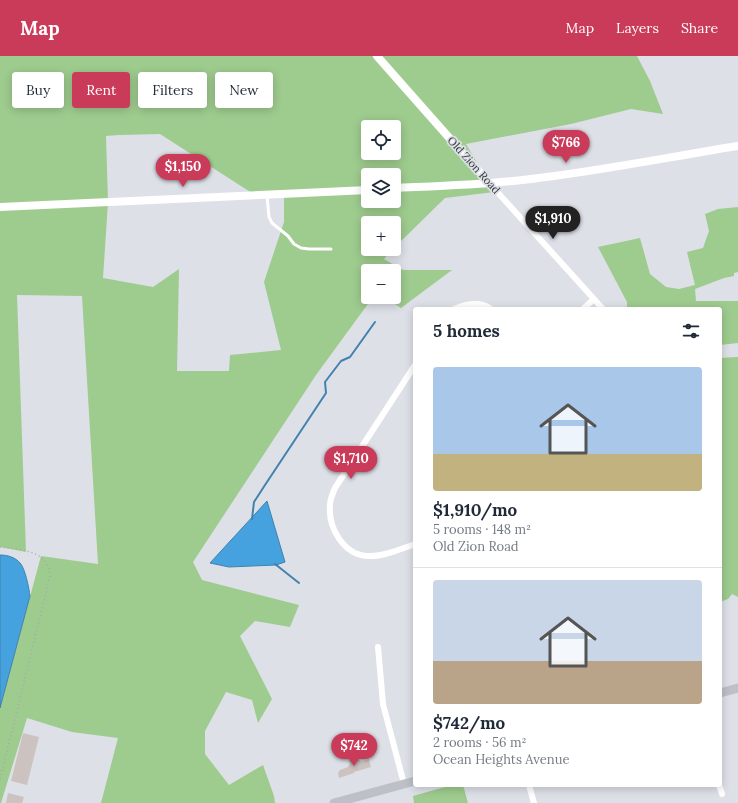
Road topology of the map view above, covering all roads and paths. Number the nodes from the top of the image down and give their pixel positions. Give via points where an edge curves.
1 (377, 56) edge
2 (738, 146) edge
3 (490, 184) junction
4 (401, 188) edge
5 (361, 190) edge
6 (266, 194) junction
7 (0, 207) edge
8 (331, 249) dead end
9 (594, 299) junction
10 (459, 307) edge
11 (487, 307) edge
12 (585, 307) edge
13 (601, 307) edge
14 (413, 368) edge
15 (413, 545) edge
16 (0, 547) edge
17 (378, 647) dead end
18 (738, 688) edge
19 (722, 692) edge
20 (0, 780) edge
21 (413, 782) edge
22 (404, 784) junction
23 (529, 787) edge
24 (720, 787) edge
25 (722, 794) dead end
26 (353, 801) edge
27 (334, 803) edge
28 (534, 803) edge

1 - 3 street, Old Zion Road
2 - 3 street via 606,169
3 - 4 street
3 - 9 street, Old Zion Road
5 - 6 street
6 - 7 street
6 - 8 lane via 272,223 294,244 301,248
9 - 12 street
9 - 13 street, Old Zion Road
10 - 11 street via 476,304
14 - 15 street via 335,488 330,512 336,534 355,554 377,556
16 - 20 path via 23,550 40,556 50,571
17 - 22 street via 382,704
18 - 19 main road
21 - 22 main road
22 - 26 main road
23 - 28 street
24 - 25 street
26 - 27 main road

